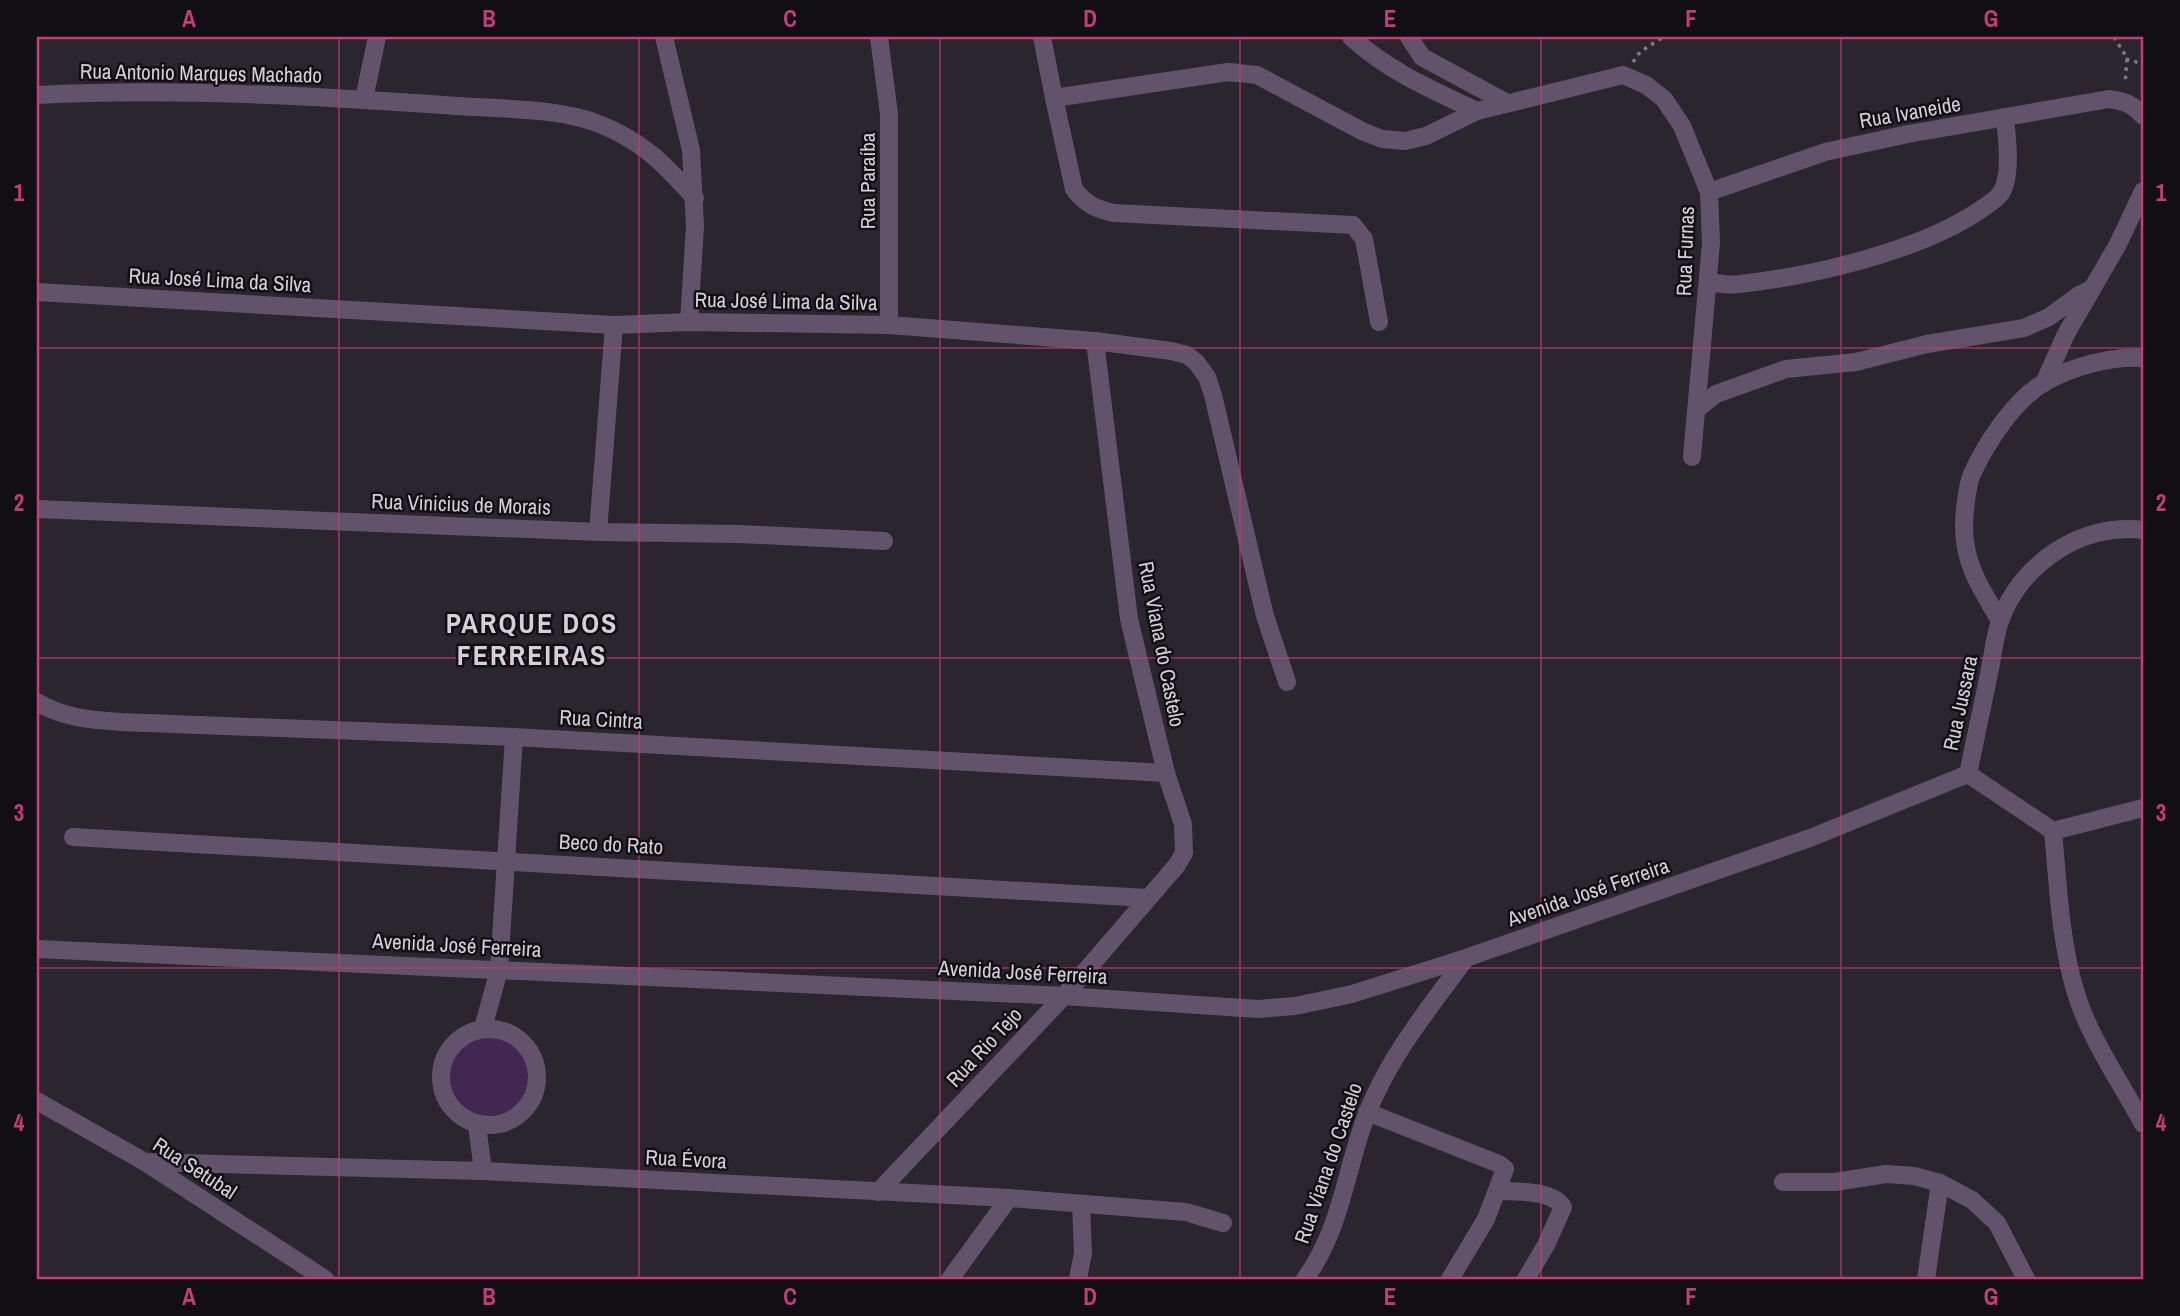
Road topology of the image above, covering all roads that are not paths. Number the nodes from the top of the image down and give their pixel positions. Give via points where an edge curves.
1 (377, 37) edge
2 (664, 37) edge
3 (879, 37) edge
4 (1042, 37) edge
5 (1351, 37) edge
6 (1409, 37) edge
7 (37, 95) edge
8 (1054, 98) junction
9 (364, 99) junction
10 (1507, 103) junction
11 (1477, 111) junction
12 (2143, 116) edge
13 (2006, 118) junction
14 (1709, 191) junction
15 (2143, 191) edge
16 (695, 198) junction
17 (1708, 282) junction
18 (2092, 289) junction
19 (37, 292) edge
20 (689, 322) junction
21 (1379, 322) dead end
22 (614, 325) junction
23 (889, 326) junction
24 (1095, 341) junction
25 (2143, 358) edge
26 (2044, 383) junction
27 (1697, 409) junction
28 (1692, 457) dead end
29 (37, 509) edge
30 (2143, 530) edge
31 (598, 532) junction
32 (884, 541) dead end
33 (2000, 621) junction
34 (1287, 682) dead end
35 (37, 702) edge
36 (514, 737) junction
37 (1166, 773) junction
38 (1968, 774) junction
39 (2143, 808) edge
40 (2053, 831) junction
41 (73, 837) dead end
42 (507, 860) junction
43 (1147, 898) junction
44 (37, 949) edge
45 (1466, 958) junction
46 (499, 970) junction
47 (1064, 996) junction
48 (482, 1028) junction
49 (37, 1101) edge
50 (1367, 1112) junction
51 (2143, 1124) edge
52 (477, 1125) junction
53 (145, 1162) junction
54 (483, 1171) junction
55 (1783, 1182) dead end
56 (1940, 1183) junction
57 (1497, 1191) junction
58 (878, 1192) junction
59 (1009, 1199) junction
60 (1081, 1204) junction
61 (1223, 1223) dead end
62 (326, 1279) edge
63 (950, 1279) edge
64 (1078, 1279) edge
65 (1304, 1279) edge
66 (1450, 1279) edge
67 (1526, 1279) edge
68 (1926, 1279) edge
69 (2026, 1279) edge

1 - 9 street
2 - 16 street via 691,149
3 - 23 street, Rua Paraíba via 890,127
4 - 8 street
5 - 11 street via 1406,78
6 - 10 street via 1422,57
7 - 9 street, Rua Antonio Marques Machado via 88,92
8 - 11 street via 1228,72 1257,75 1362,131 1405,141
8 - 21 street via 1074,188 1082,200 1114,213 1353,225 1364,239
9 - 16 street, Rua Antonio Marques Machado via 560,115 597,123 657,157
10 - 11 street
10 - 14 street, Rua Furnas via 1623,75 1646,85 1664,99 1682,126
12 - 13 street, Rua Ivaneide via 2124,100 2109,99
13 - 14 street, Rua Ivaneide via 1825,152
13 - 17 street via 2006,179 2001,192 1964,220 1897,249 1837,266 1737,285
14 - 17 street, Rua Furnas
15 - 18 street
16 - 20 street
17 - 27 street, Rua Furnas
18 - 26 street
18 - 27 street via 2024,328 1927,344 1856,362 1786,369 1716,394
19 - 22 street, Rua José Lima da Silva
20 - 22 street, Rua José Lima da Silva
20 - 23 street, Rua José Lima da Silva
22 - 31 street
23 - 24 street, Rua José Lima da Silva
24 - 34 street, Rua José Lima da Silva via 1186,355 1207,377 1265,616
24 - 37 street, Rua Viana do Castelo via 1129,619
25 - 26 street via 2088,365
26 - 33 street via 2014,408 1971,477 1964,527 1970,568
27 - 28 street, Rua Furnas
29 - 31 street, Rua Vinicius de Morais
30 - 33 street, Rua Jussara via 2095,532 2068,544 2019,584
31 - 32 street, Rua Vinicius de Morais
33 - 38 street, Rua Jussara
35 - 36 street, Rua Cintra via 80,719
36 - 37 street, Rua Cintra
36 - 42 street
37 - 43 street, Rua Viana do Castelo via 1184,824 1184,853
38 - 40 street, Rua Jussara
38 - 45 street, Avenida José Ferreira via 1810,838
39 - 40 street
40 - 51 street via 2067,958 2076,992 2090,1028
41 - 42 street, Beco do Rato
42 - 43 street, Beco do Rato
42 - 46 street
43 - 47 street, Rua Rio Tejo
44 - 46 street, Avenida José Ferreira
45 - 47 street, Avenida José Ferreira via 1352,994 1295,1006 1258,1009
45 - 50 street, Rua Viana do Castelo via 1412,1030
46 - 47 street, Avenida José Ferreira
46 - 48 street
47 - 58 street, Rua Rio Tejo
48 - 52 street via 462,1037 446,1053 440,1082 452,1109
48 - 52 street via 513,1034 525,1044 537,1079 531,1102 521,1114 500,1124
49 - 53 street, Rua Setubal
50 - 57 street via 1499,1164 1505,1169
50 - 65 street, Rua Viana do Castelo via 1338,1216 1320,1258
52 - 54 street
53 - 54 street, Rua Évora
53 - 62 street, Rua Setubal
54 - 58 street, Rua Évora
55 - 56 street via 1835,1182 1886,1174 1914,1175
56 - 68 street
56 - 69 street via 1972,1200 1997,1223
57 - 66 street
57 - 67 street via 1542,1195 1563,1207
58 - 59 street, Rua Évora
59 - 60 street, Rua Évora
59 - 63 street
60 - 61 street, Rua Évora via 1186,1212
60 - 64 street via 1083,1253

